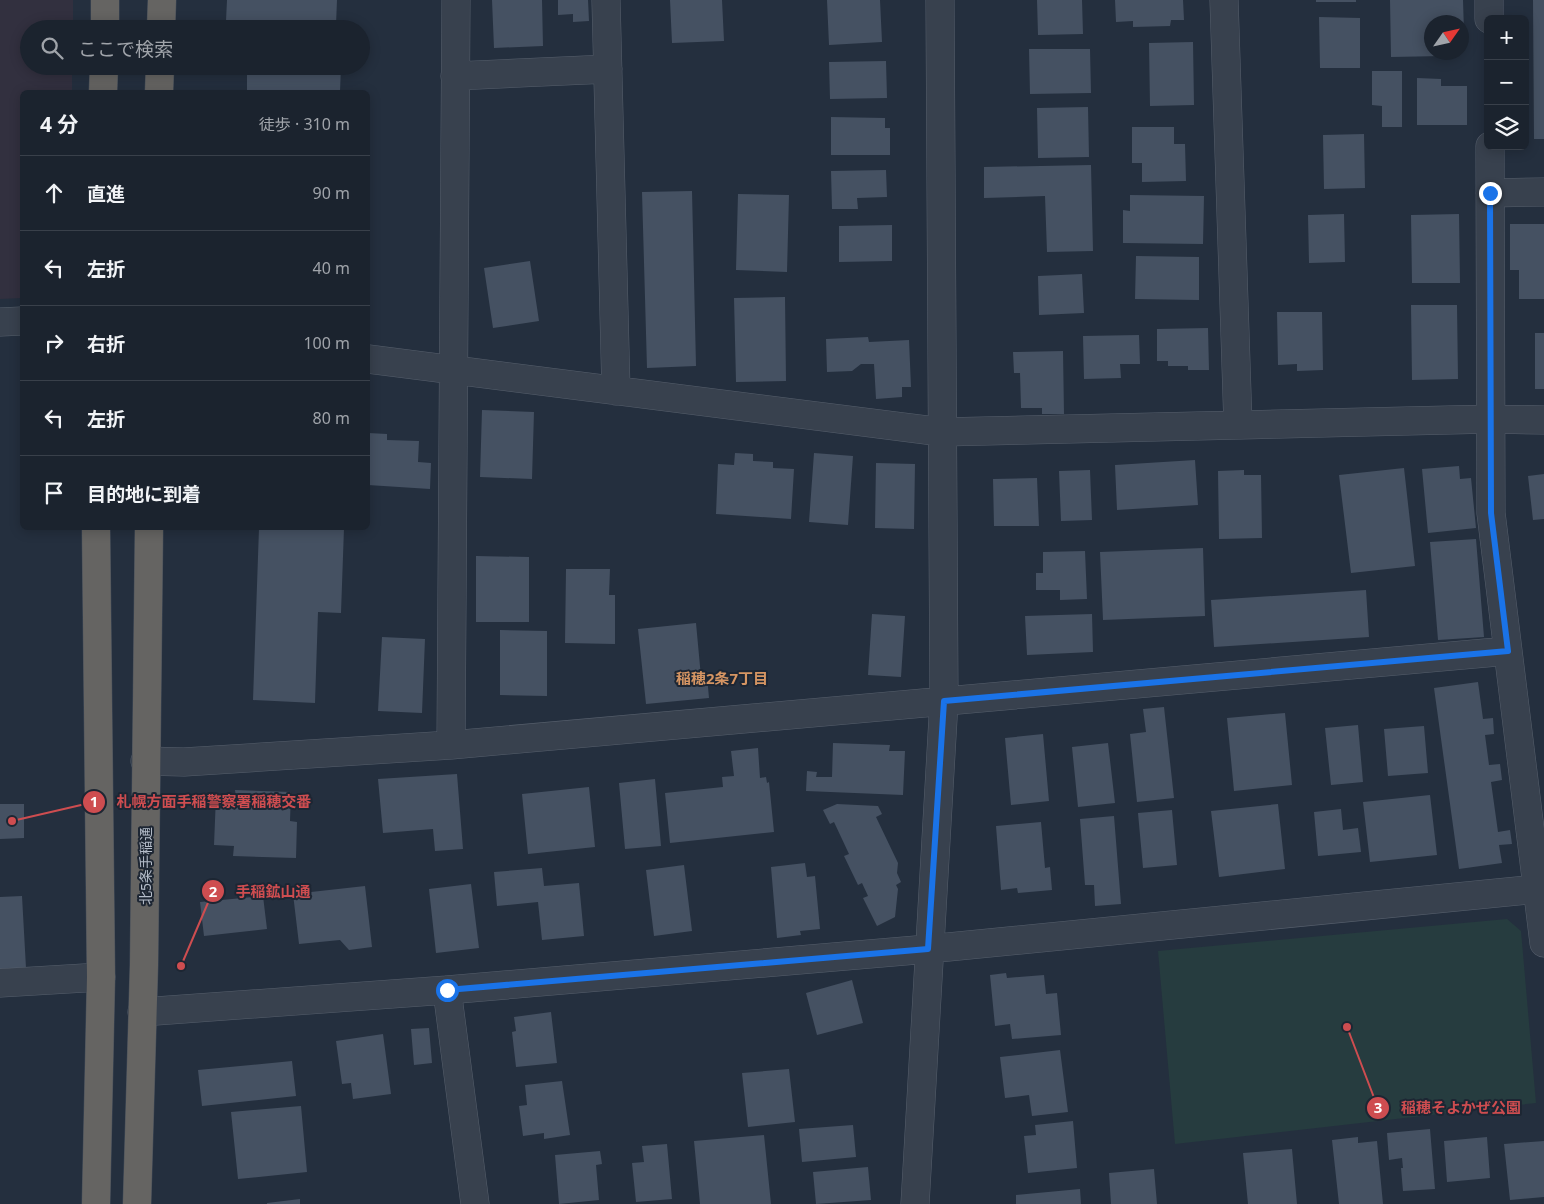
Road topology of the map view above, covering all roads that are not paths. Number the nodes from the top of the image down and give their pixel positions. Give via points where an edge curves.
1 (106, 0) edge
2 (162, 0) edge
3 (456, 0) edge
4 (606, 0) edge
5 (940, 0) edge
6 (1224, 0) edge
7 (1489, 0) edge
8 (1489, 15) edge
9 (105, 20) edge
10 (161, 20) edge
11 (608, 69) junction
12 (104, 75) edge
13 (160, 75) edge
14 (455, 76) junction
15 (103, 90) edge
16 (159, 90) edge
17 (1490, 150) edge
18 (1544, 192) edge
19 (1490, 193) junction
20 (20, 321) edge
21 (0, 322) edge
22 (370, 359) edge
23 (452, 371) junction
24 (616, 391) junction
25 (1491, 419) junction
26 (1544, 420) edge
27 (1238, 425) junction
28 (942, 432) junction
29 (96, 530) edge
30 (149, 530) edge
31 (1508, 651) junction
32 (944, 701) junction
33 (451, 745) junction
34 (145, 761) junction
35 (1537, 889) junction
36 (1544, 943) edge
37 (928, 949) junction
38 (101, 977) junction
39 (0, 983) edge
40 (447, 990) junction
41 (142, 1012) junction
42 (96, 1204) edge
43 (138, 1204) edge
44 (475, 1204) edge
45 (915, 1204) edge

1 - 9 highway
2 - 10 highway
3 - 14 street
4 - 11 street
5 - 28 street
6 - 27 street
7 - 8 street
11 - 14 street
11 - 24 street
12 - 15 highway
13 - 16 highway
14 - 23 street
17 - 19 street
18 - 19 street
19 - 25 street
20 - 21 street
22 - 23 street
23 - 24 street
23 - 33 street
24 - 28 street
25 - 26 street
25 - 27 street
25 - 31 street via 1491,513
27 - 28 street
28 - 32 street
29 - 38 highway
30 - 34 highway, 北5条手稲通
31 - 32 street
31 - 35 street
32 - 33 street
32 - 37 street
33 - 34 street via 184,762
34 - 41 highway, 北5条手稲通
35 - 36 street
35 - 37 street
37 - 40 street
37 - 45 street
38 - 39 street
38 - 42 highway
40 - 41 street
40 - 44 street
41 - 43 highway, 北5条手稲通

